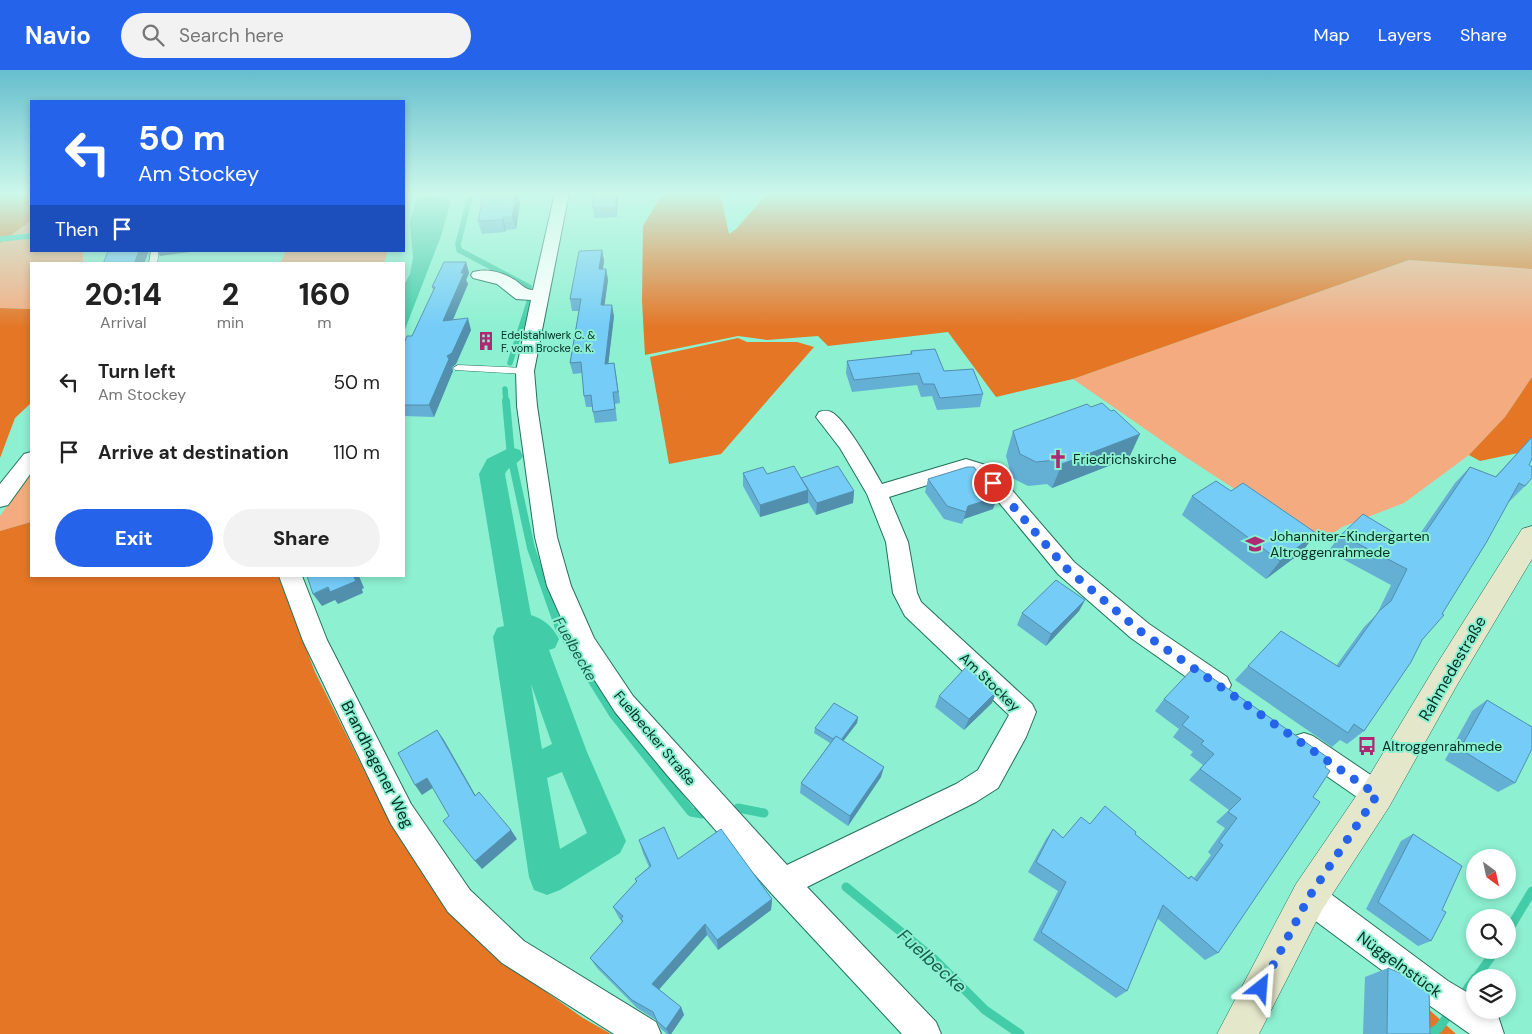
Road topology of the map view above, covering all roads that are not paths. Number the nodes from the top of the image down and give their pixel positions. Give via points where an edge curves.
1 (553, 238) edge
2 (479, 275) dead end
3 (542, 295) junction
4 (458, 368) dead end
5 (526, 371) junction
6 (826, 417) dead end
7 (30, 460) edge
8 (878, 493) junction
9 (0, 499) edge
10 (1532, 536) edge
11 (290, 577) edge
12 (1238, 699) edge
13 (1288, 733) edge
14 (1377, 795) junction
15 (783, 884) junction
16 (1309, 897) junction
17 (1486, 1028) edge
18 (644, 1034) edge
19 (924, 1034) edge
20 (1237, 1034) edge

1 - 3 street, Fuelbecker Straße
2 - 3 street via 502,278 522,295
3 - 5 street, Fuelbecker Straße
4 - 5 lane
5 - 15 street, Fuelbecker Straße via 527,406 546,537 559,586 585,644 624,704
6 - 8 street, Am Stockey
7 - 9 street
8 - 12 street via 966,466 985,472 1066,568 1140,631
8 - 15 street, Am Stockey via 897,542 905,593 913,609 1024,712 988,779 966,794
10 - 14 main road, Rahmedestraße
11 - 18 street, Brandhagener Weg via 315,641 400,814 459,901 513,952
13 - 14 street
14 - 16 main road, Rahmedestraße
15 - 19 street, Fuelbecker Straße
16 - 17 street, Nüggelnstück
16 - 20 main road, Rahmedestraße

